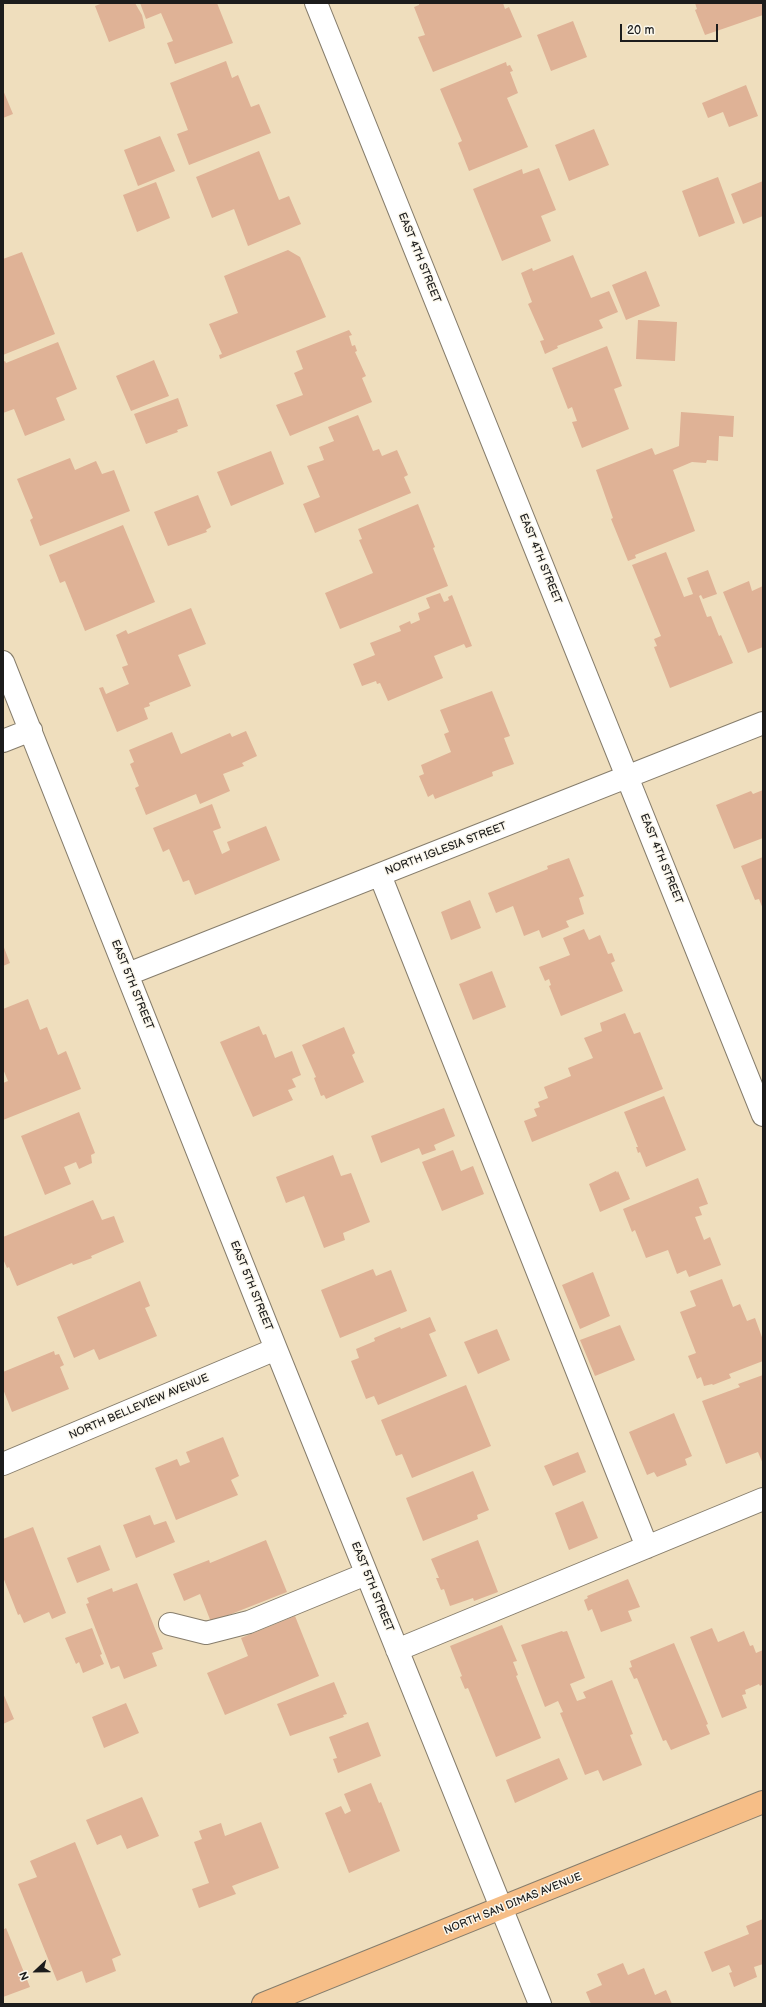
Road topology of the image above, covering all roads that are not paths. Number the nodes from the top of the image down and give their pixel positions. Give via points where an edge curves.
1 (316, 3) edge
2 (3, 662) edge
3 (763, 723) edge
4 (31, 730) junction
5 (3, 742) edge
6 (629, 778) junction
7 (380, 875) junction
8 (128, 974) junction
9 (763, 1115) edge
10 (276, 1349) junction
11 (3, 1464) edge
12 (763, 1499) edge
13 (647, 1547) junction
14 (366, 1574) junction
15 (170, 1624) dead end
16 (397, 1650) junction
17 (763, 1802) edge
18 (501, 1910) junction
19 (263, 2004) edge
20 (540, 2004) edge

1 - 6 street, EAST 4TH STREET
2 - 4 street, EAST 5TH STREET
3 - 6 street, NORTH IGLESIA STREET
4 - 5 street
4 - 8 street, EAST 5TH STREET
6 - 7 street, NORTH IGLESIA STREET
6 - 9 street, EAST 4TH STREET
7 - 8 street, NORTH IGLESIA STREET
7 - 13 street
8 - 10 street, EAST 5TH STREET
10 - 11 street, NORTH BELLEVIEW AVENUE
10 - 14 street, EAST 5TH STREET
12 - 13 street
13 - 16 street
14 - 15 street via 249,1622 206,1633
14 - 16 street, EAST 5TH STREET
16 - 18 street, EAST 5TH STREET
17 - 18 main road, NORTH SAN DIMAS AVENUE
18 - 19 main road, NORTH SAN DIMAS AVENUE
18 - 20 street, EAST 5TH STREET

